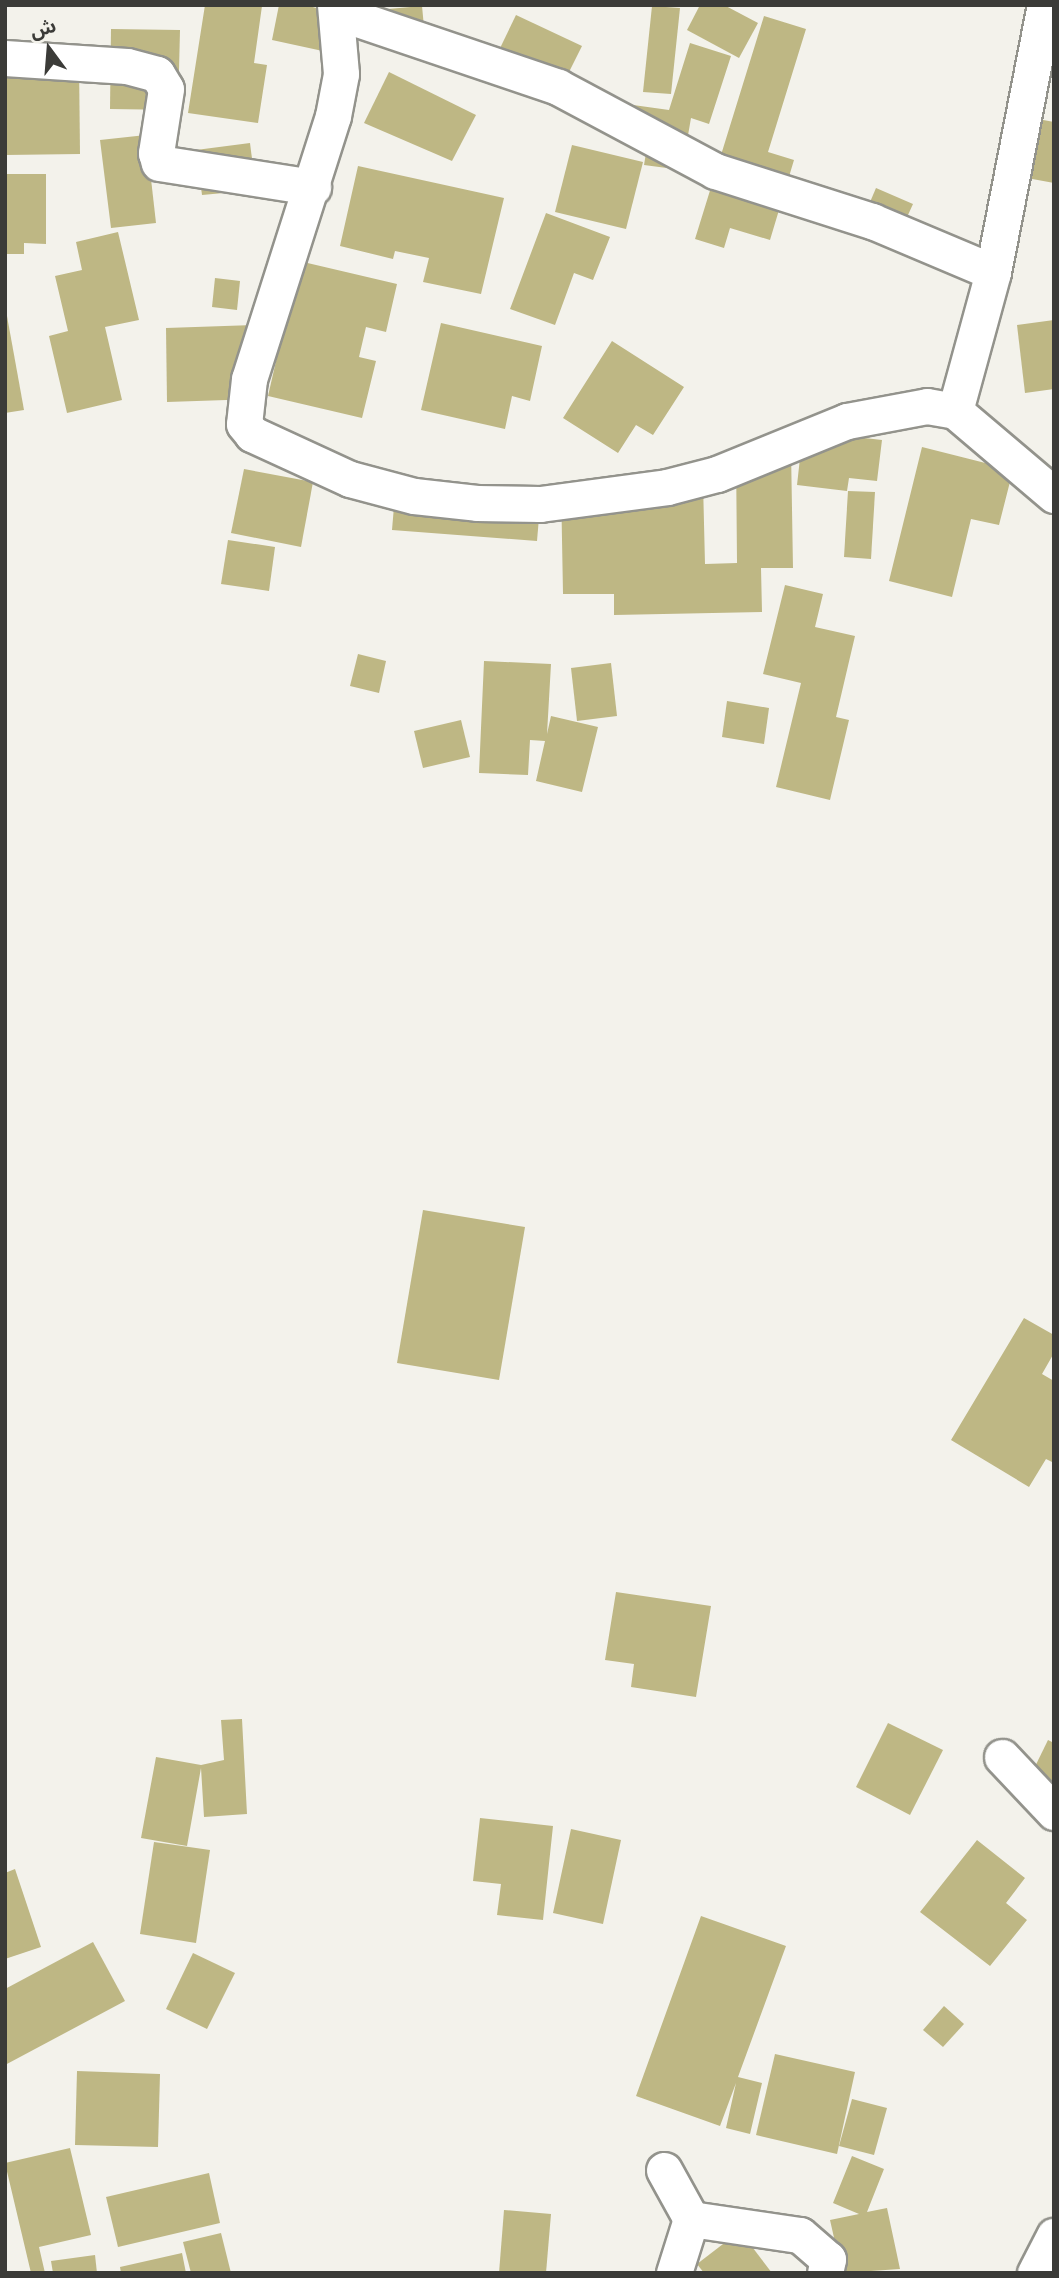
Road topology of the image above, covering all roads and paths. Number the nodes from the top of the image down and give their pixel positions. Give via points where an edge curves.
1 (1045, 5) edge
2 (336, 8) edge
3 (5, 58) edge
4 (313, 187) junction
5 (993, 272) junction
6 (955, 411) junction
7 (1054, 495) edge
8 (1002, 1757) dead end
9 (1054, 1812) edge
10 (664, 2169) dead end
11 (691, 2219) junction
12 (1054, 2236) edge
13 (674, 2273) edge
14 (825, 2273) edge
15 (1035, 2273) edge

1 - 5 street
2 - 4 street via 341,74
2 - 5 street via 558,88 715,171 872,221
3 - 4 street via 127,66 157,74 166,89 156,153 159,163
4 - 6 street via 249,379 244,424 263,441 350,479 414,496 477,503 599,499 717,474 847,421 927,406
5 - 6 street
6 - 7 street
8 - 9 street
10 - 11 street
11 - 13 street
11 - 14 street via 800,2235 828,2259
12 - 15 street

